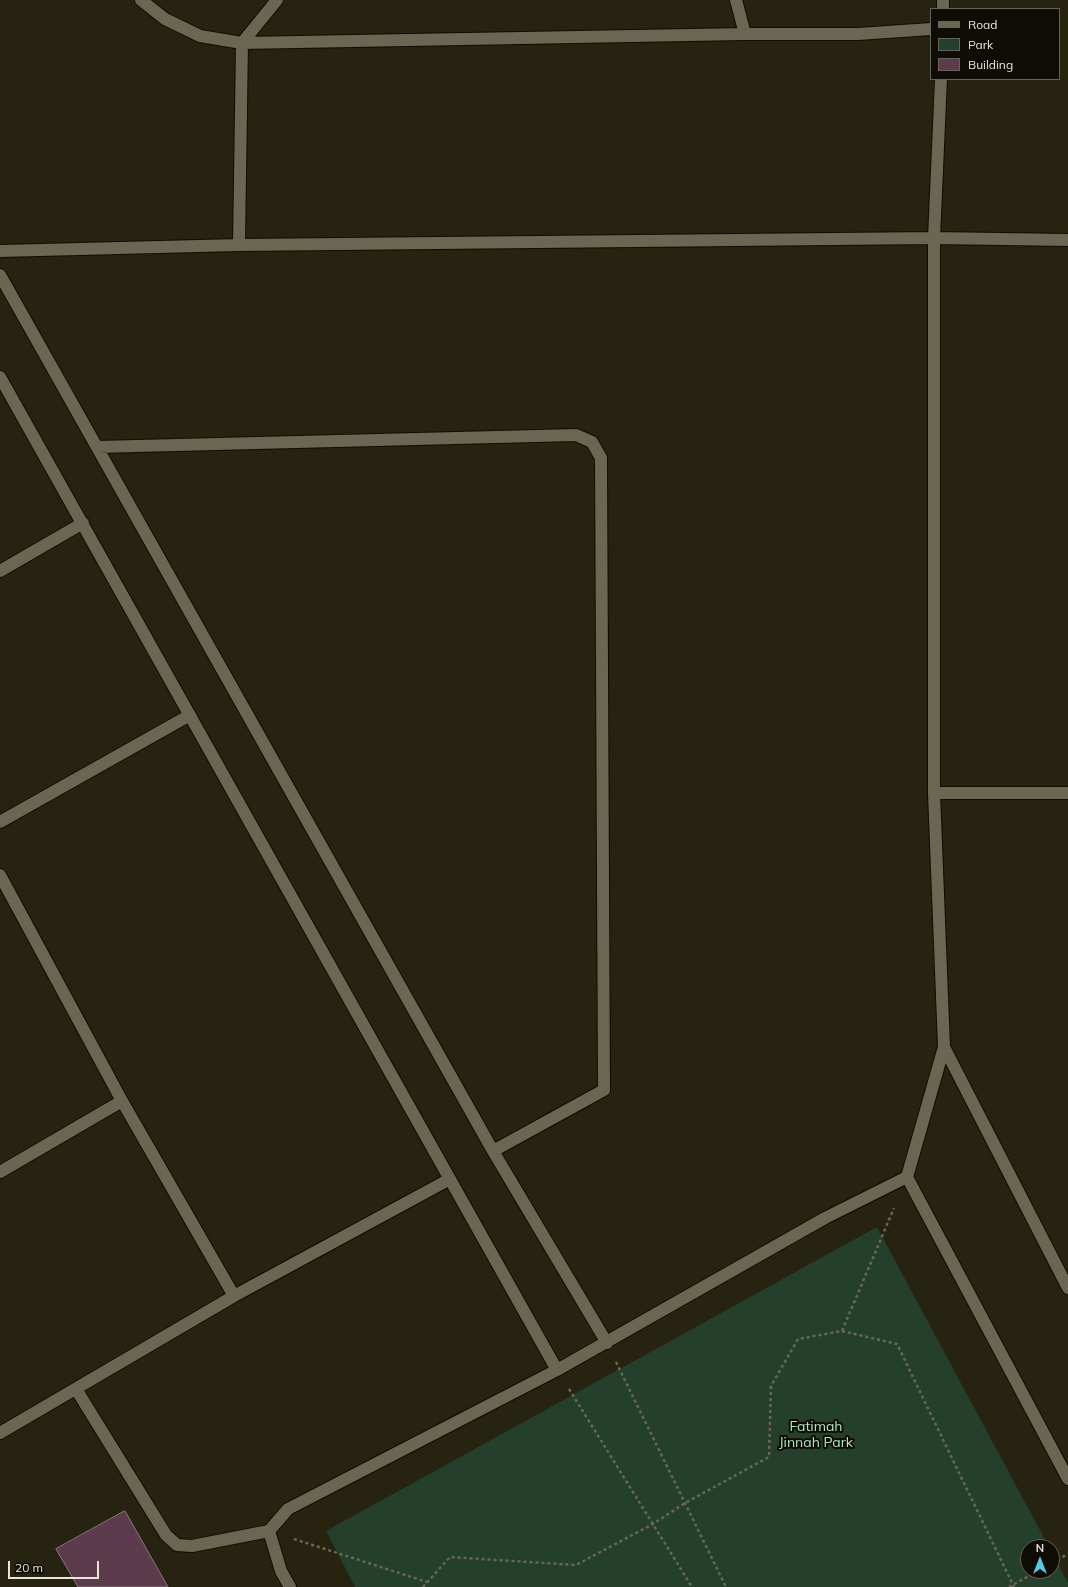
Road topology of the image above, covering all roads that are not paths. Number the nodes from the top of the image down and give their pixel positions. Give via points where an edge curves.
1 (141, 0) edge
2 (277, 0) edge
3 (736, 0) edge
4 (930, 29) edge
5 (745, 34) junction
6 (242, 43) junction
7 (941, 80) edge
8 (934, 238) junction
9 (1068, 240) edge
10 (239, 245) junction
11 (0, 251) edge
12 (0, 276) edge
13 (0, 377) edge
14 (97, 447) junction
15 (83, 523) junction
16 (0, 571) edge
17 (190, 716) junction
18 (934, 793) junction
19 (1068, 793) edge
20 (0, 822) edge
21 (0, 875) edge
22 (944, 1047) junction
23 (122, 1101) junction
24 (493, 1151) junction
25 (0, 1172) edge
26 (907, 1177) junction
27 (450, 1179) junction
28 (1068, 1288) edge
29 (234, 1296) junction
30 (607, 1343) junction
31 (557, 1370) junction
32 (76, 1389) junction
33 (0, 1433) edge
34 (1068, 1479) edge
35 (269, 1531) junction
36 (290, 1587) edge

1 - 6 street via 164,19 200,36
2 - 6 street
3 - 5 street
4 - 5 street via 858,34
5 - 6 street
6 - 10 street
7 - 8 street
8 - 9 street
8 - 10 street
8 - 18 street
10 - 11 street
12 - 14 street
13 - 15 street
14 - 24 street
14 - 24 street via 576,435 592,442 600,458 604,1090
15 - 16 street
15 - 17 street
17 - 20 street
17 - 27 street
18 - 19 street
18 - 22 street
21 - 23 street
22 - 26 street
22 - 28 street
23 - 25 street
23 - 29 street
24 - 30 street
26 - 30 street via 825,1218
26 - 34 street
27 - 29 street
27 - 31 street
29 - 32 street
30 - 31 street
31 - 35 street via 288,1509
32 - 33 street
32 - 35 street via 166,1535 177,1546 192,1546
35 - 36 street via 281,1571

